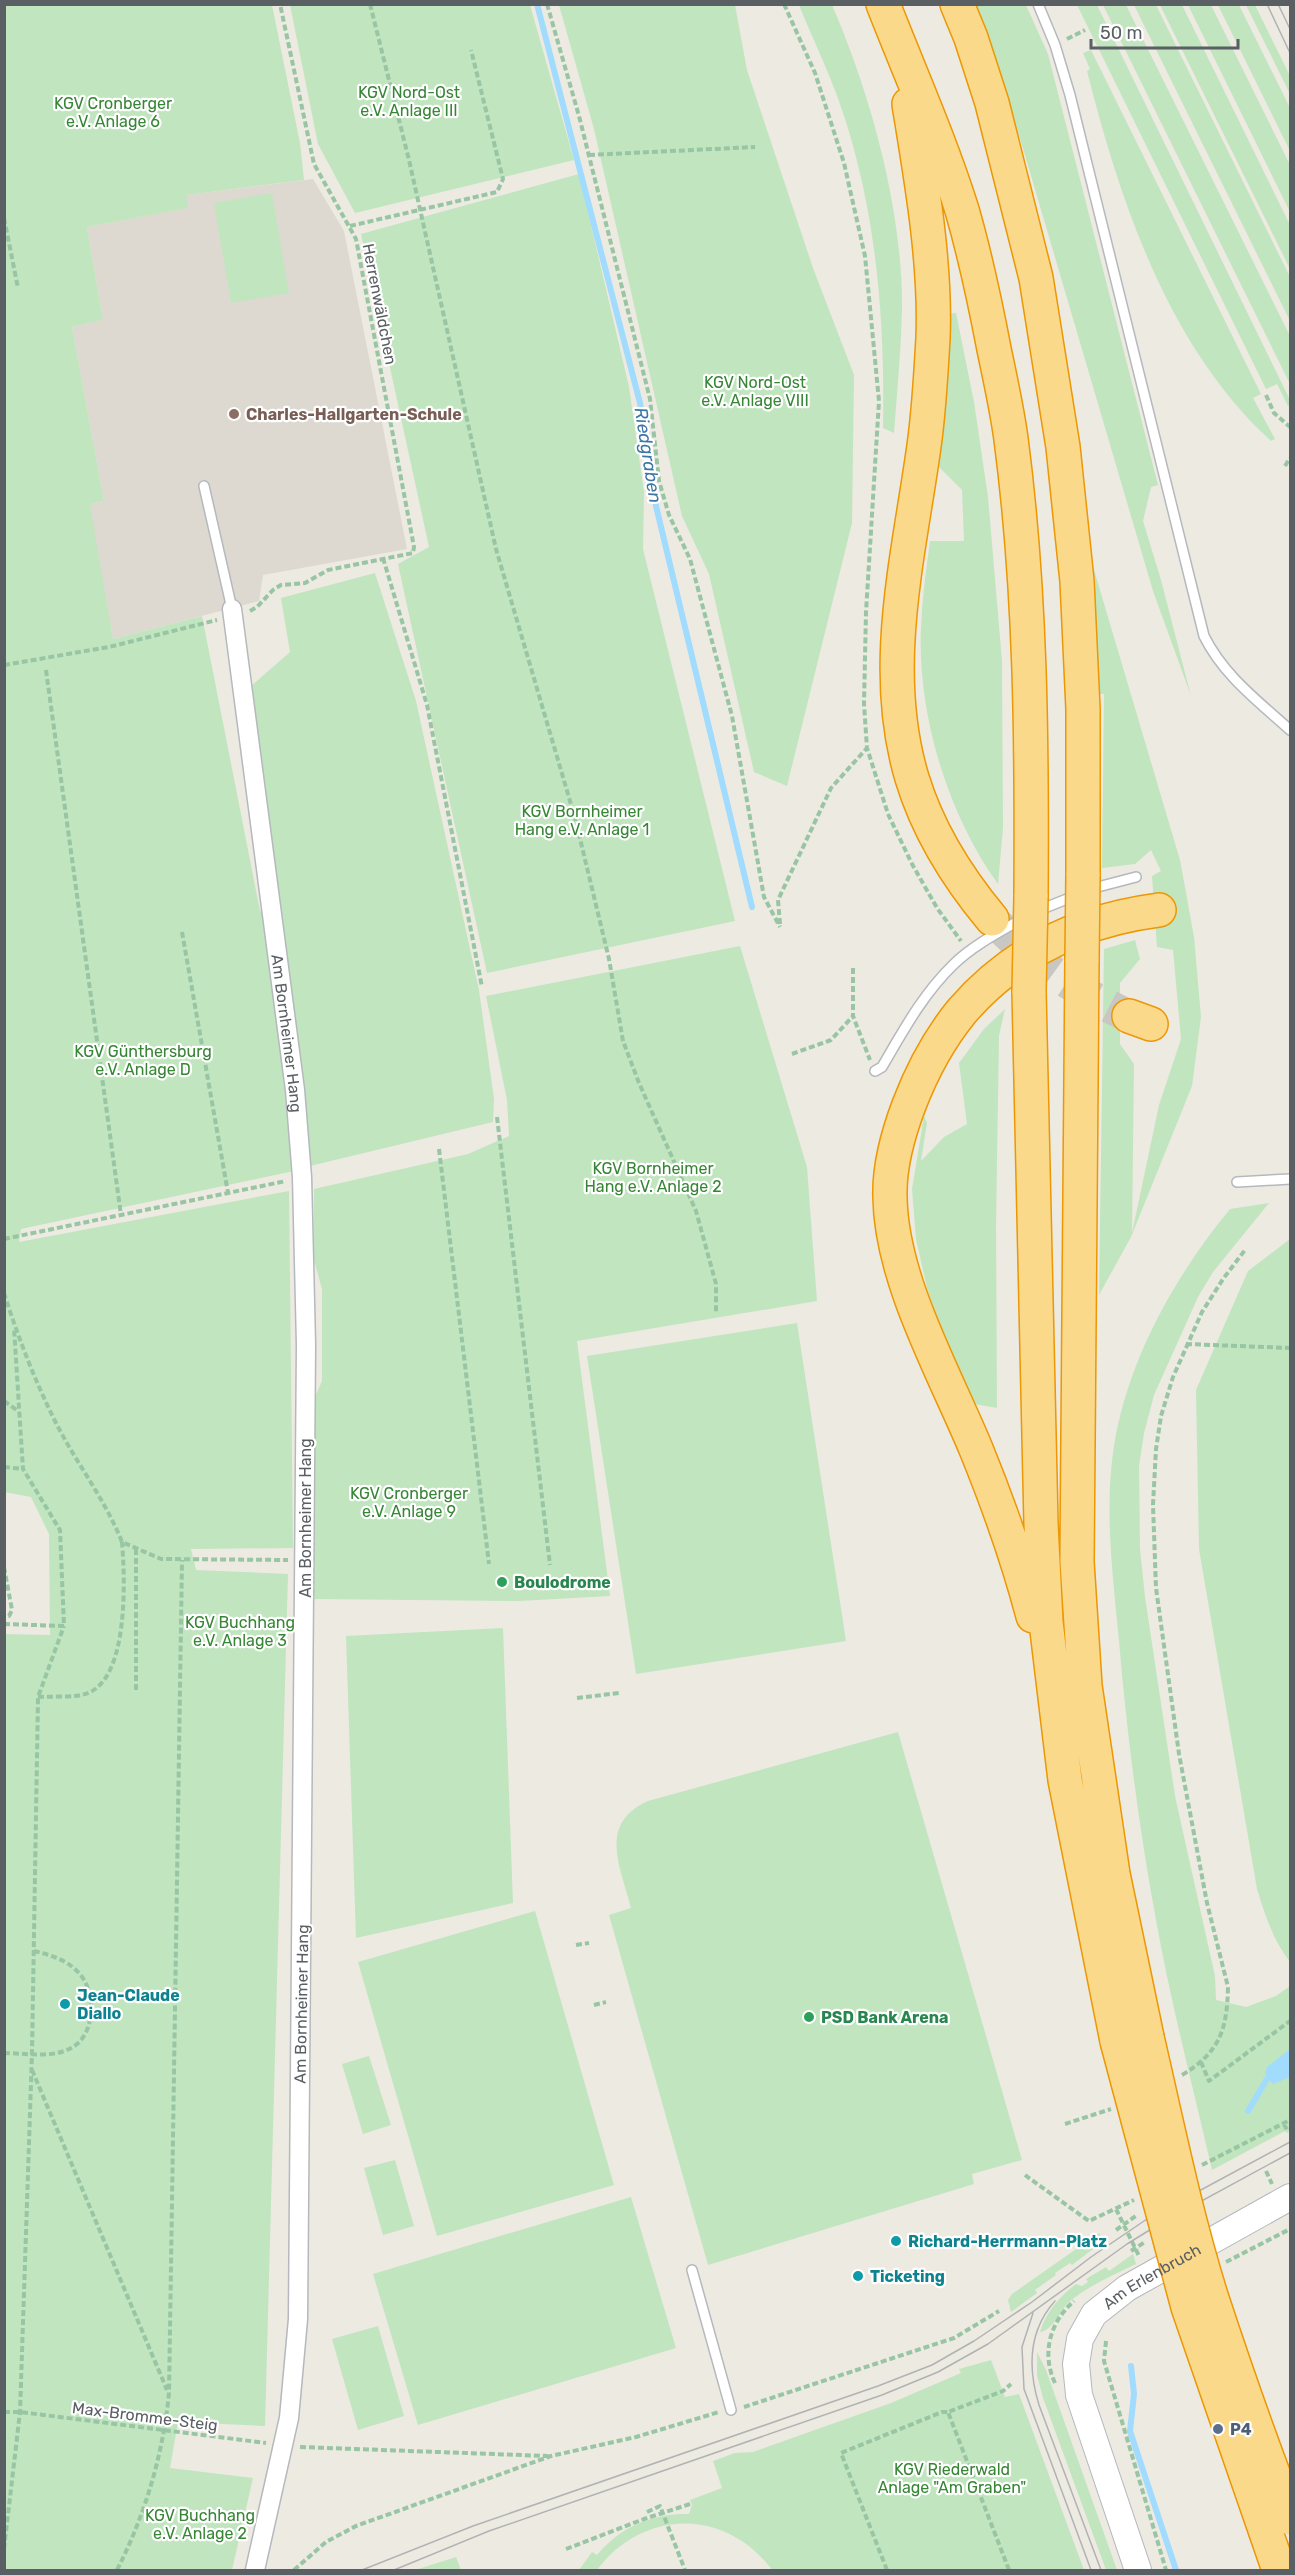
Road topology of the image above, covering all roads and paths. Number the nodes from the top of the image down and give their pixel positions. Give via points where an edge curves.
1 (280, 4) edge
2 (370, 4) edge
3 (547, 4) edge
4 (784, 4) edge
5 (883, 4) edge
6 (957, 4) edge
7 (1038, 4) edge
8 (1085, 30) dead end
9 (1055, 45) junction
10 (900, 49) junction
11 (471, 50) dead end
12 (754, 147) dead end
13 (589, 155) junction
14 (420, 210) junction
15 (4, 218) edge
16 (350, 226) junction
17 (18, 288) dead end
18 (1266, 395) dead end
19 (1290, 427) edge
20 (1290, 458) edge
21 (1285, 466) dead end
22 (204, 486) dead end
23 (383, 558) junction
24 (232, 614) junction
25 (4, 665) edge
26 (46, 670) dead end
27 (1290, 730) edge
28 (867, 748) junction
29 (1136, 877) dead end
30 (1159, 910) dead end
31 (992, 919) tunnel mouth
32 (182, 932) dead end
33 (969, 952) junction
34 (853, 968) dead end
35 (482, 987) dead end
36 (853, 1016) junction
37 (792, 1054) dead end
38 (874, 1071) joint
39 (497, 1117) dead end
40 (440, 1149) dead end
41 (302, 1177) junction
42 (1290, 1179) edge
43 (1237, 1182) dead end
44 (228, 1193) junction
45 (122, 1215) junction
46 (4, 1239) edge
47 (1245, 1250) dead end
48 (4, 1293) edge
49 (716, 1314) dead end
50 (14, 1325) junction
51 (1186, 1344) junction
52 (1290, 1348) edge
53 (4, 1401) edge
54 (19, 1412) junction
55 (4, 1467) edge
56 (23, 1468) junction
57 (122, 1542) junction
58 (136, 1548) junction
59 (182, 1560) junction
60 (304, 1560) junction
61 (489, 1564) dead end
62 (550, 1565) dead end
63 (4, 1567) edge
64 (4, 1610) edge
65 (12, 1610) junction
66 (4, 1616) edge
67 (4, 1624) edge
68 (64, 1626) junction
69 (1052, 1687) junction
70 (136, 1690) dead end
71 (619, 1693) dead end
72 (38, 1697) junction
73 (577, 1698) dead end
74 (589, 1943) dead end
75 (576, 1945) dead end
76 (33, 1950) junction
77 (606, 2002) dead end
78 (594, 2005) dead end
79 (1290, 2021) edge
80 (1132, 2039) junction
81 (4, 2053) edge
82 (32, 2053) junction
83 (1201, 2062) junction
84 (32, 2068) junction
85 (1176, 2079) dead end
86 (1117, 2107) dead end
87 (1065, 2124) dead end
88 (1284, 2124) dead end
89 (1290, 2129) edge
90 (1266, 2171) dead end
91 (1025, 2175) dead end
92 (1270, 2179) dead end
93 (1290, 2197) edge
94 (1115, 2209) dead end
95 (1136, 2216) dead end
96 (1089, 2221) dead end
97 (1124, 2224) junction
98 (1116, 2230) dead end
99 (1149, 2240) dead end
100 (1179, 2258) junction
101 (692, 2270) dead end
102 (1191, 2302) dead end
103 (999, 2311) dead end
104 (1104, 2350) dead end
105 (1011, 2384) dead end
106 (169, 2393) junction
107 (731, 2410) junction
108 (4, 2412) edge
109 (20, 2412) junction
110 (948, 2412) junction
111 (165, 2431) junction
112 (283, 2445) junction
113 (320, 2450) dead end
114 (551, 2456) junction
115 (690, 2504) dead end
116 (647, 2512) dead end
117 (1290, 2518) edge
118 (4, 2549) edge
119 (566, 2549) dead end
120 (117, 2571) edge
121 (255, 2571) edge
122 (294, 2571) edge
123 (685, 2571) edge
124 (887, 2571) edge
125 (1009, 2571) edge
126 (1138, 2571) edge
127 (1166, 2571) edge
128 (1279, 2571) edge

1 - 16 path, Herrenwäldchen via 314,164
2 - 14 path
3 - 13 path
4 - 28 path via 815,73 844,163 865,256 879,401 866,612
5 - 10 highway
6 - 80 highway, bridge via 992,103 1036,278 1063,447 1077,581 1083,709 1077,1562 1085,1686
7 - 9 lane
8 - 9 path
9 - 27 lane via 1204,636 1230,676
10 - 31 highway via 925,207 933,335 924,444 899,625 900,720 912,778 936,839
10 - 69 highway, bridge via 943,153 984,296 1011,436 1022,536 1032,763 1029,991 1041,1524
11 - 14 path via 503,179 497,192
12 - 13 path
13 - 28 path via 650,399 659,481 693,570 732,716 764,897 780,927 778,900 831,788
14 - 16 path
14 - 49 path via 496,549 575,818 609,959 623,1041 696,1211 716,1284
15 - 17 path
16 - 23 path, Herrenwäldchen via 356,239 414,547 413,553
18 - 19 path via 1274,413
20 - 21 path
22 - 24 lane
23 - 24 path via 328,570 305,583 282,585 258,607
23 - 35 path via 427,705
24 - 25 path via 110,647
24 - 41 street, Am Bornheimer Hang via 295,1090
26 - 45 path
28 - 33 path via 888,814 912,864
29 - 33 lane via 1091,889 1039,910
30 - 69 highway via 1107,919 1065,934 1034,950 992,981 955,1019 927,1063 893,1158 890,1197 894,1239 931,1349 1003,1518
32 - 44 path
33 - 38 lane via 918,1007 882,1067
34 - 36 path
36 - 37 path via 831,1040
36 - 38 path
39 - 62 path
40 - 61 path
41 - 44 path
41 - 60 street, Am Bornheimer Hang via 306,1345
42 - 43 lane
44 - 45 path
45 - 46 path
47 - 51 path via 1218,1287
48 - 50 path
50 - 54 path
50 - 57 path via 56,1422 113,1519
51 - 52 path
51 - 83 path via 1161,1416 1153,1529 1156,1588 1179,1754 1200,1870 1228,1987 1222,2035
53 - 54 path
54 - 56 path
55 - 56 path
56 - 68 path via 60,1530
57 - 58 path
57 - 72 path via 125,1586 118,1648 101,1685 88,1694
58 - 59 path via 161,1559
58 - 70 path
59 - 60 path
59 - 106 path
60 - 112 street, Am Bornheimer Hang via 298,2319 293,2391
63 - 65 path
64 - 65 path
65 - 66 path
67 - 68 path
68 - 72 path
69 - 80 highway via 1065,1780
71 - 73 path
72 - 76 path
74 - 75 path
76 - 82 path
76 - 82 path via 60,1958 80,1973 89,1993 91,2014 77,2044 62,2052
77 - 78 path
79 - 83 path via 1209,2080
80 - 117 highway, bridge via 1176,2163 1212,2297
80 - 128 highway, bridge via 1188,2307
81 - 82 path
82 - 84 path
83 - 85 path
84 - 106 path
84 - 109 path
86 - 87 path
88 - 89 path
90 - 92 path
91 - 96 path
93 - 100 main road, Am Erlenbruch
94 - 97 path
95 - 97 path
97 - 98 path
97 - 99 path via 1133,2250
100 - 102 lane
100 - 126 main road, Am Erlenbruch via 1107,2301 1094,2314 1080,2339 1076,2364 1079,2395
101 - 107 lane
103 - 107 path via 954,2338
104 - 127 path
105 - 110 path via 1003,2391
106 - 111 path
107 - 114 path
108 - 109 path, Max-Bromme-Steig
109 - 111 path, Max-Bromme-Steig
109 - 118 path
110 - 124 path via 841,2453
110 - 125 path
111 - 112 path, Max-Bromme-Steig
111 - 120 path via 154,2476
112 - 121 street, Am Bornheimer Hang
113 - 114 path
114 - 122 path via 356,2526 326,2541
115 - 119 path
116 - 123 path via 660,2506

